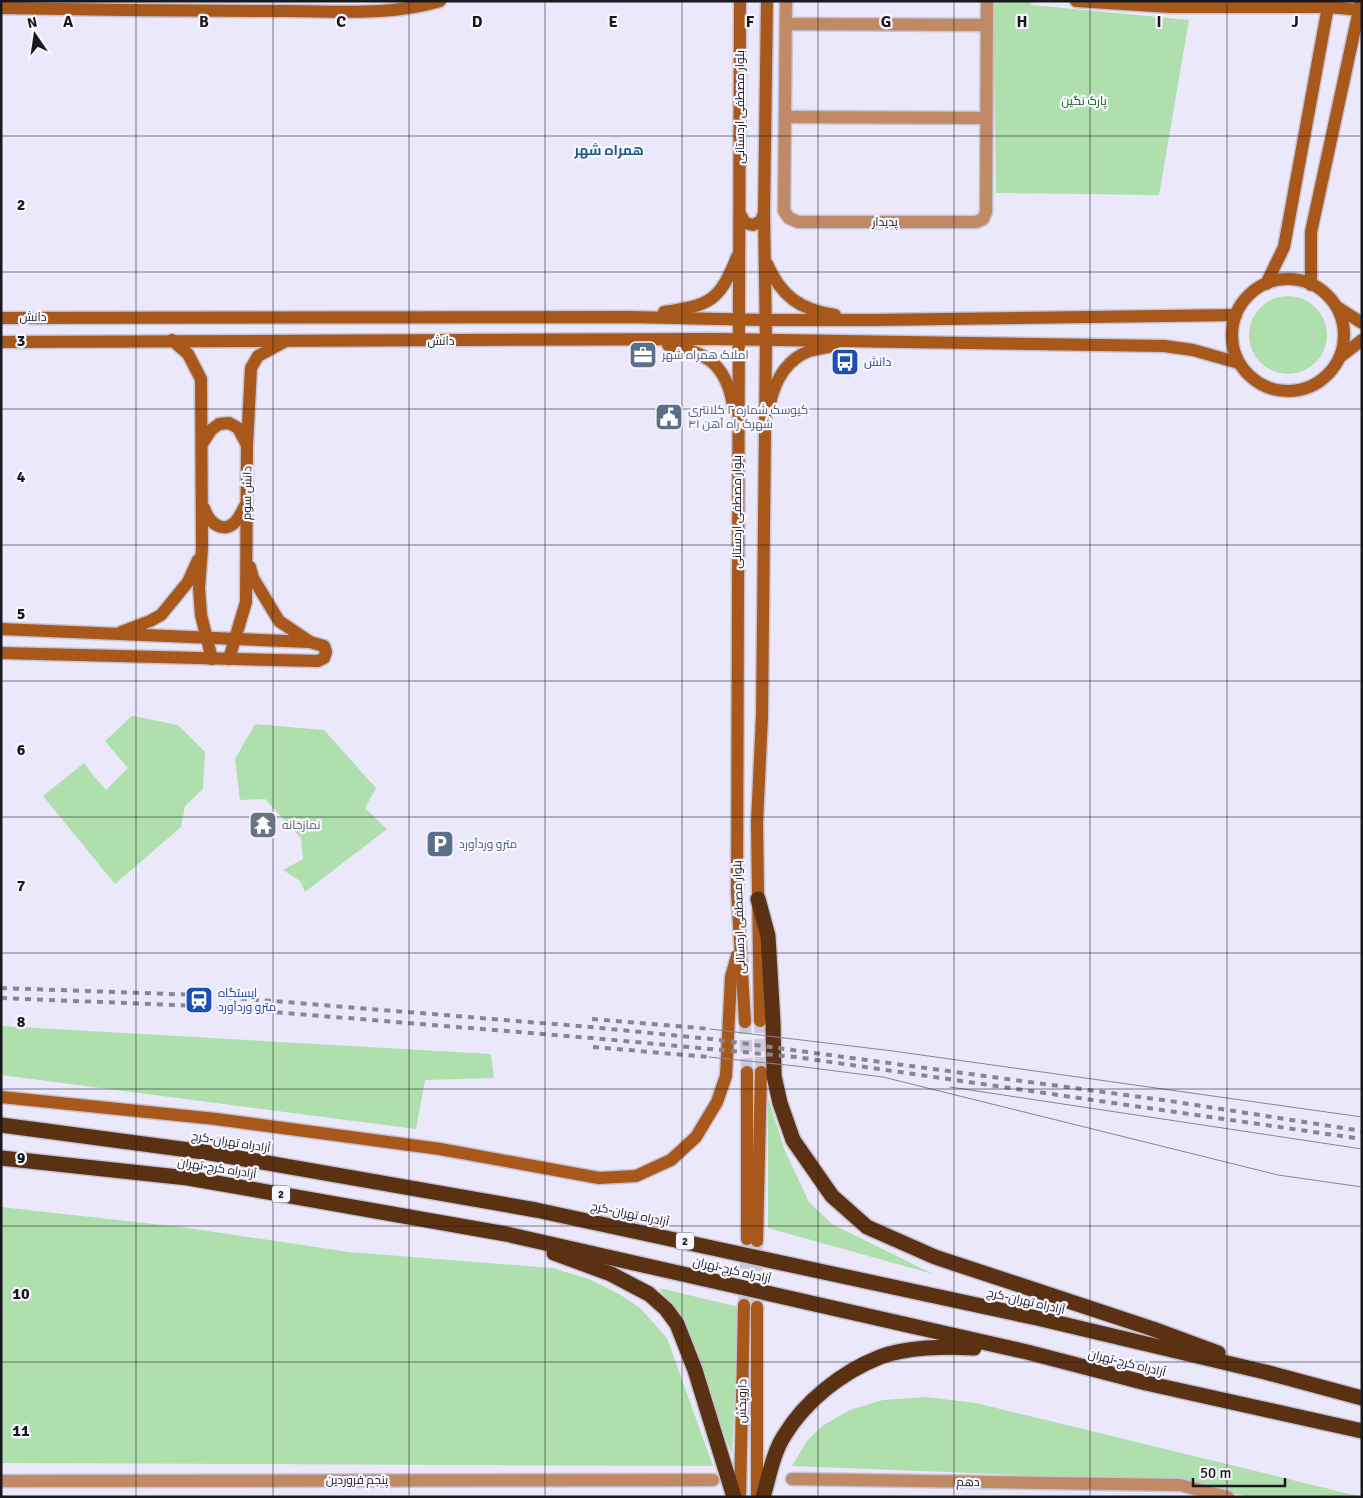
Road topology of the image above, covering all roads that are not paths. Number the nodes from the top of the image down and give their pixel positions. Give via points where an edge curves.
1 (440, 1) edge
2 (740, 1) edge
3 (767, 1) edge
4 (786, 1) edge
5 (987, 1) edge
6 (1076, 1) edge
7 (1328, 4) edge
8 (1360, 5) edge
9 (325, 6) edge
10 (1, 8) edge
11 (786, 24) junction
12 (987, 25) junction
13 (785, 118) junction
14 (986, 118) junction
15 (764, 213) junction
16 (740, 214) junction
17 (739, 252) junction
18 (765, 258) junction
19 (1266, 284) junction
20 (1311, 285) junction
21 (1336, 306) junction
22 (1236, 315) junction
23 (1, 316) edge
24 (630, 317) junction
25 (740, 320) junction
26 (765, 320) junction
27 (872, 320) junction
28 (1362, 323) edge
29 (740, 339) junction
30 (172, 340) junction
31 (633, 340) junction
32 (766, 340) junction
33 (1362, 340) edge
34 (284, 341) junction
35 (1, 342) edge
36 (852, 342) junction
37 (1340, 357) junction
38 (1239, 363) junction
39 (765, 423) junction
40 (737, 427) junction
41 (202, 444) junction
42 (247, 444) junction
43 (202, 501) junction
44 (246, 504) junction
45 (202, 548) junction
46 (246, 548) junction
47 (1, 629) edge
48 (114, 634) junction
49 (208, 638) junction
50 (234, 638) junction
51 (310, 642) junction
52 (1, 652) edge
53 (212, 659) junction
54 (229, 659) junction
55 (758, 899) junction
56 (740, 946) junction
57 (760, 1021) tunnel mouth
58 (745, 1022) tunnel mouth
59 (747, 1072) tunnel mouth
60 (761, 1072) tunnel mouth
61 (1, 1097) edge
62 (1, 1125) edge
63 (1, 1158) edge
64 (506, 1234) junction
65 (1027, 1352) junction
66 (1266, 1372) junction
67 (1362, 1398) edge
68 (1362, 1431) edge
69 (792, 1479) dead end
70 (713, 1480) dead end
71 (1, 1481) edge
72 (1145, 1491) edge
73 (734, 1497) edge
74 (740, 1497) edge
75 (757, 1497) edge
76 (763, 1497) edge
77 (1228, 1497) edge

1 - 9 street via 389,11
2 - 16 street, بلوار مصطفی اردستانی
3 - 15 street, بلوار مصطفی اردستانی
4 - 11 street, پدیدار
5 - 12 street, پدیدار
6 - 7 street via 1171,7
7 - 8 street
7 - 19 street via 1284,247
8 - 20 street via 1311,232
9 - 10 street
11 - 12 street
11 - 13 street, پدیدار
12 - 14 street, پدیدار
13 - 14 street
13 - 14 street, پدیدار via 784,211 789,218 798,222 976,222 983,219 986,212
15 - 16 street via 761,221 753,225 745,223
15 - 18 street, بلوار مصطفی اردستانی
16 - 17 street, بلوار مصطفی اردستانی
17 - 24 street via 724,286 710,301 697,307
17 - 25 street, بلوار مصطفی اردستانی
18 - 26 street, بلوار مصطفی اردستانی
18 - 27 street via 774,280 801,306
19 - 20 street via 1296,280
19 - 22 street via 1248,297
20 - 21 street
21 - 28 street
21 - 37 street via 1344,340
22 - 27 street, دانش
22 - 38 street via 1232,331 1233,348
23 - 24 street, دانش
24 - 25 street, دانش
25 - 26 street, دانش
25 - 29 street, بلوار مصطفی اردستانی
26 - 27 street, دانش
26 - 32 street, بلوار مصطفی اردستانی
29 - 31 street, دانش
29 - 32 street, دانش
29 - 40 street, بلوار مصطفی اردستانی
30 - 34 street, دانش
30 - 35 street, دانش
30 - 41 street via 188,354 201,378
31 - 34 street, دانش
31 - 40 street via 688,349 708,358 726,377
32 - 36 street, دانش
32 - 39 street, بلوار مصطفی اردستانی
33 - 37 street
34 - 42 street, دانش سوم via 258,356 251,368
36 - 38 street, دانش via 1164,346 1193,350
36 - 39 street via 808,352 788,365 776,381
37 - 38 street via 1330,372 1300,390 1282,391 1265,387 1250,377
39 - 55 street, بلوار مصطفی اردستانی
40 - 56 street, بلوار مصطفی اردستانی via 737,892
41 - 42 street via 218,424 229,423 238,428
41 - 43 street
42 - 44 street, دانش سوم
43 - 44 street via 210,522 222,528 236,521
43 - 45 street
44 - 46 street, دانش سوم
45 - 48 street via 188,582 161,615
45 - 49 street via 201,615
46 - 50 street, دانش سوم via 246,602
46 - 51 street via 253,578 279,621
47 - 48 street
48 - 49 street
49 - 50 street
49 - 53 street
50 - 51 street
50 - 54 street, دانش سوم
51 - 54 street via 324,646 324,658 318,661
52 - 53 street
53 - 54 street
55 - 57 street, بلوار مصطفی اردستانی
55 - 66 highway via 768,936 774,1076 780,1103 794,1140 832,1196 867,1227 935,1256 1153,1329
56 - 58 street, بلوار مصطفی اردستانی
56 - 61 street via 731,977 726,1076 717,1102 696,1137 671,1160 636,1176 599,1178 430,1148 216,1119
59 - 60 street via 752,1240
62 - 66 highway, آزادراه تهران-کرج / 2 via 204,1152 536,1210 1037,1318
63 - 64 highway, آزادراه کرج-تهران / 2 via 188,1178
64 - 65 highway, آزادراه کرج-تهران / 2
64 - 73 highway via 617,1277 649,1294 666,1309 677,1324 686,1346
65 - 68 highway, آزادراه کرج-تهران / 2 via 1146,1384
65 - 76 highway via 957,1346 918,1349 881,1357 844,1375 802,1412 784,1436
66 - 67 highway, آزادراه تهران-کرج / 2
69 - 72 street, دهم
70 - 71 street, پنجم فروردین
72 - 77 street, دهم via 1180,1485
74 - 75 street, داروپخش via 751,1306

